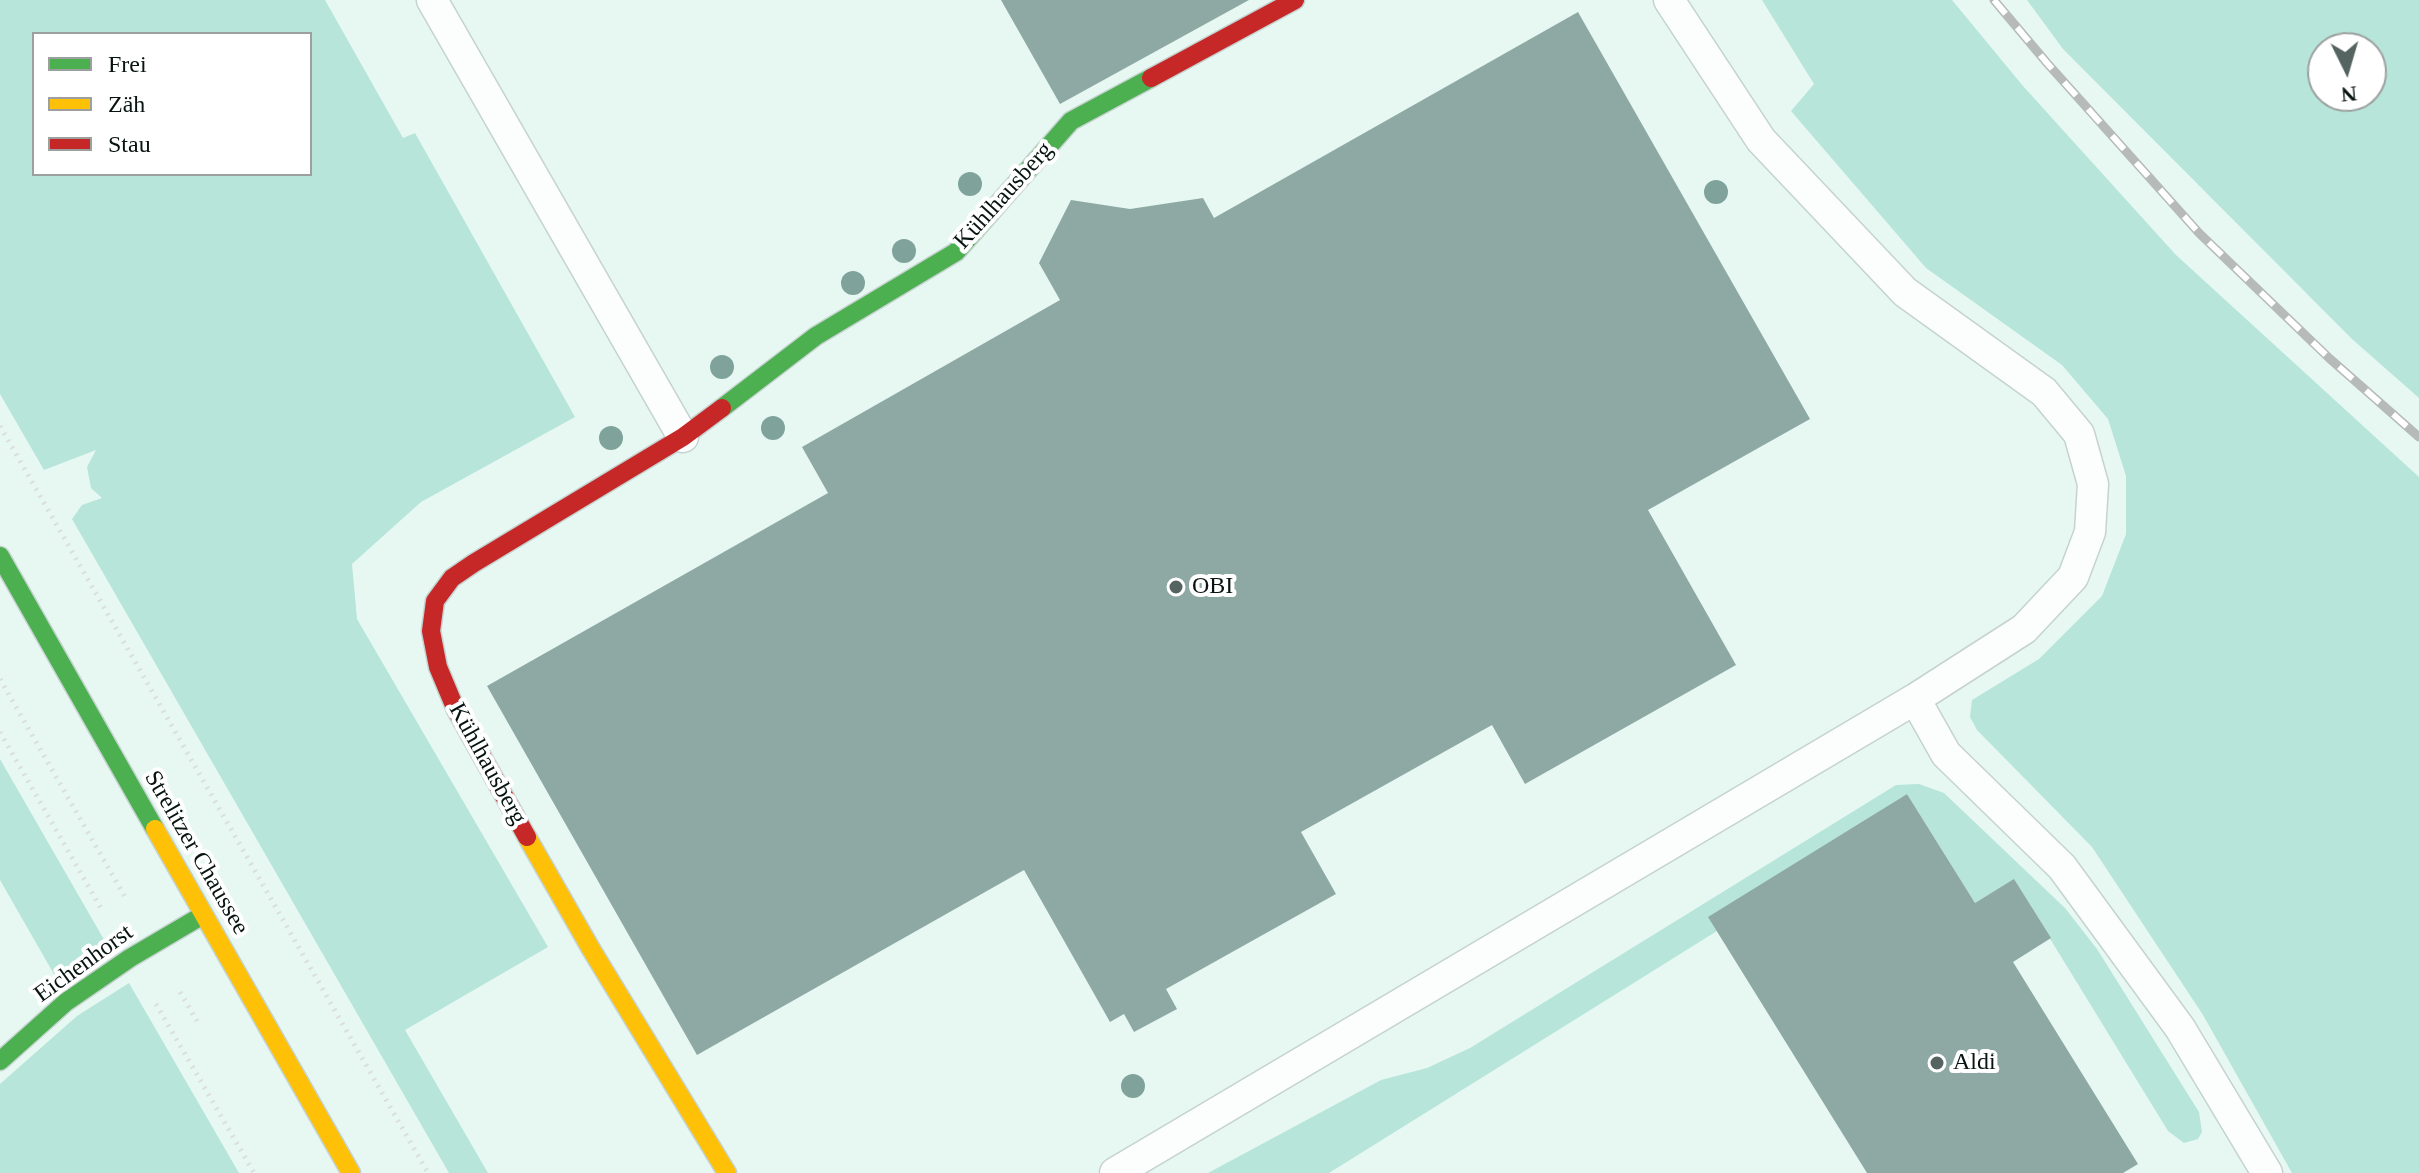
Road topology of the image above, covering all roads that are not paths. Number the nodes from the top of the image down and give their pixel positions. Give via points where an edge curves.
1 (432, 0) edge
2 (1295, 0) edge
3 (1669, 0) edge
4 (683, 437) junction
5 (0, 556) edge
6 (1915, 699) junction
7 (203, 915) junction
8 (0, 1061) edge
9 (351, 1173) edge
10 (727, 1173) edge
11 (1115, 1173) edge
12 (2267, 1173) edge

1 - 4 lane
2 - 4 street, Kühlhausberg via 1071,121 956,252 816,336
3 - 6 lane via 1761,140 1905,292 2044,392 2079,434 2093,484 2090,532 2073,577 2024,629
4 - 10 street, Kühlhausberg via 452,578 435,601 431,631 438,667 456,710 591,949
5 - 7 street, Strelitzer Chaussee
6 - 11 lane
6 - 12 lane via 1946,754 2062,867 2180,1028
7 - 8 street, Eichenhorst via 66,1002
7 - 9 street, Strelitzer Chaussee

